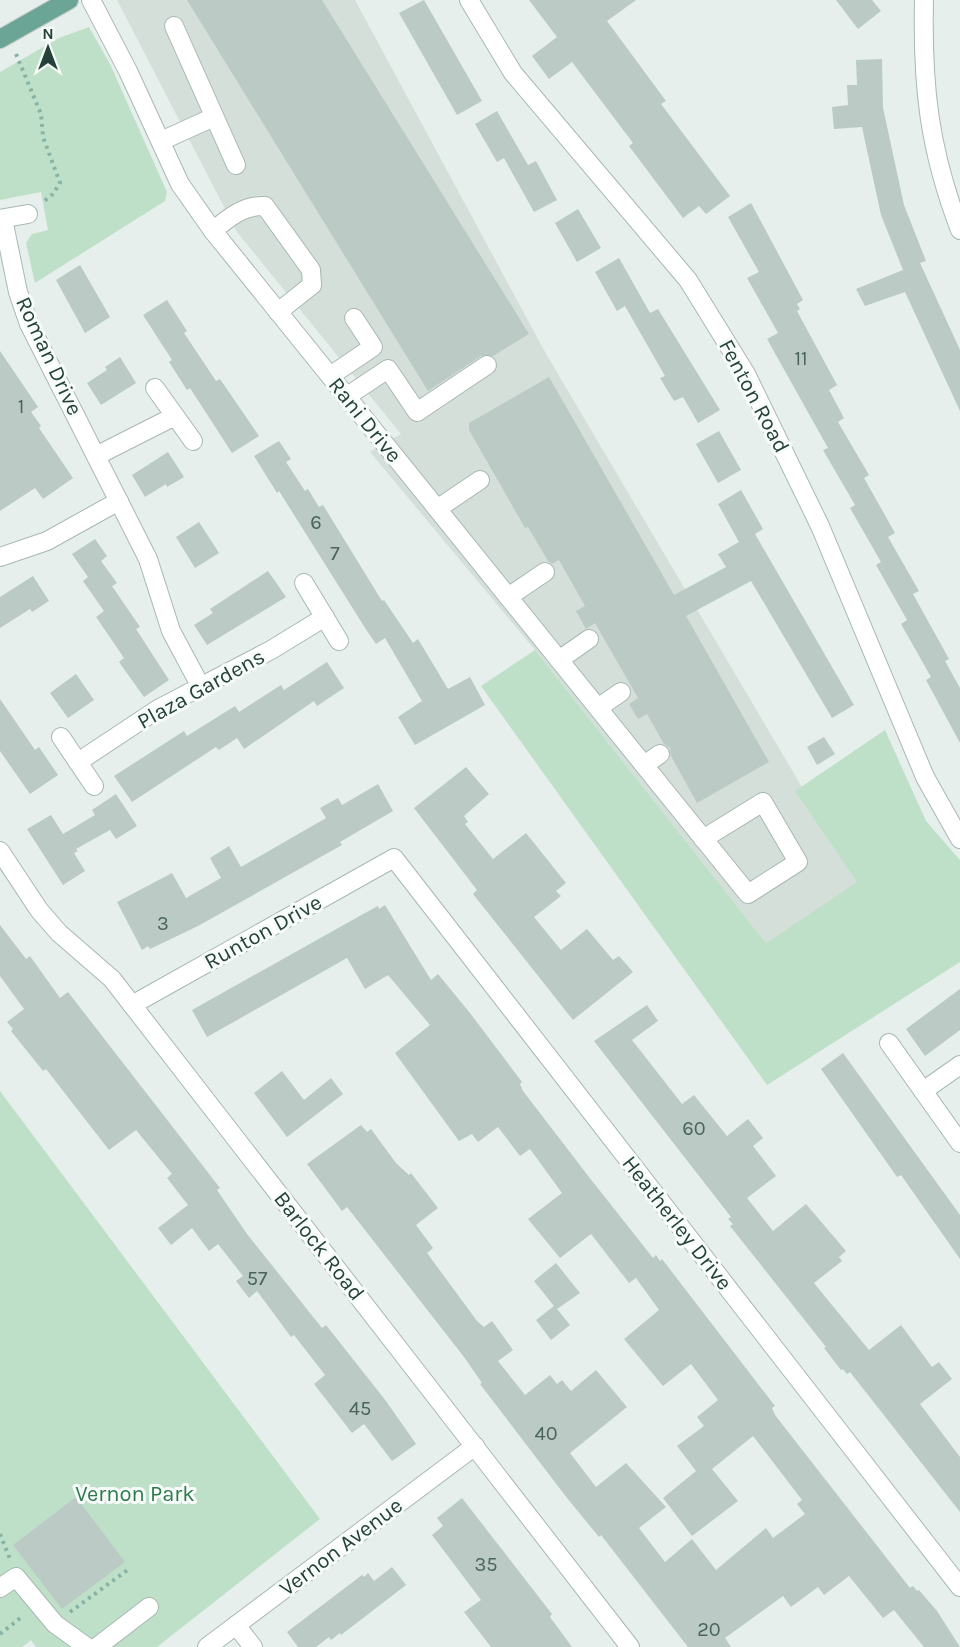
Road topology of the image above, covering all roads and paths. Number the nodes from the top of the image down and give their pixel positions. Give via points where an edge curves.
1 (91, 0) edge
2 (469, 0) edge
3 (924, 0) edge
4 (57, 3) edge
5 (174, 26) dead end
6 (6, 36) edge
7 (214, 117) junction
8 (161, 141) junction
9 (236, 165) dead end
10 (28, 214) joint
11 (2, 219) edge
12 (960, 230) edge
13 (213, 231) junction
14 (278, 312) junction
15 (354, 318) dead end
16 (487, 365) dead end
17 (330, 376) junction
18 (155, 388) dead end
19 (346, 397) junction
20 (175, 416) junction
21 (193, 441) dead end
22 (96, 456) junction
23 (480, 480) dead end
24 (119, 501) junction
25 (437, 509) junction
26 (0, 557) edge
27 (545, 572) dead end
28 (304, 583) dead end
29 (508, 597) junction
30 (325, 617) junction
31 (589, 639) dead end
32 (339, 641) dead end
33 (559, 660) junction
34 (201, 687) junction
35 (621, 692) dead end
36 (598, 708) junction
37 (61, 737) dead end
38 (660, 754) dead end
39 (78, 762) junction
40 (644, 765) junction
41 (94, 786) dead end
42 (703, 839) junction
43 (960, 839) edge
44 (0, 851) edge
45 (394, 858) joint
46 (132, 1005) junction
47 (889, 1043) dead end
48 (959, 1066) edge
49 (923, 1091) junction
50 (960, 1143) edge
51 (475, 1446) junction
52 (0, 1534) edge
53 (129, 1569) dead end
54 (16, 1577) junction
55 (960, 1587) edge
56 (0, 1588) edge
57 (39, 1605) junction
58 (149, 1607) dead end
59 (55, 1623) junction
60 (236, 1625) junction
61 (0, 1634) edge
62 (87, 1647) edge
63 (97, 1647) edge
64 (207, 1647) edge
65 (253, 1647) edge
66 (630, 1647) edge

1 - 8 street, Rani Drive
2 - 43 street, Fenton Road via 513,73 688,280 746,374 820,526 925,777
3 - 12 street via 926,101 934,150
4 - 6 main road
5 - 7 street
6 - 10 path via 41,114 44,137 60,183 53,194
7 - 8 street
7 - 9 street
8 - 13 street, Rani Drive via 180,184
10 - 11 street
11 - 22 street, Roman Drive via 29,324
13 - 14 street, Rani Drive
13 - 14 street via 253,206 265,206 311,270 312,285
14 - 17 street, Rani Drive
15 - 17 street via 373,346
16 - 19 street via 417,412 388,369
17 - 19 street, Rani Drive
18 - 20 street
19 - 25 street, Rani Drive
20 - 21 street
20 - 22 street
22 - 24 street, Roman Drive
23 - 25 street
24 - 26 street via 47,541
24 - 34 street, Roman Drive via 148,559 171,631
25 - 29 street, Rani Drive
27 - 29 street
28 - 30 street
29 - 33 street, Rani Drive
30 - 32 street
30 - 34 street, Plaza Gardens
31 - 33 street
33 - 36 street, Rani Drive
34 - 39 street, Plaza Gardens via 158,709
35 - 36 street
36 - 40 street, Rani Drive
37 - 39 street
38 - 40 street
39 - 41 street
40 - 42 street, Rani Drive
42 - 42 street, Rani Drive via 764,802 798,862 748,894
44 - 46 street, Barlock Road via 52,925 112,979
45 - 46 street, Runton Drive
45 - 55 street, Heatherley Drive
46 - 51 street, Barlock Road
47 - 49 street
48 - 49 street
49 - 50 street
51 - 60 street, Vernon Avenue
51 - 66 street, Barlock Road
52 - 54 path
53 - 59 path
54 - 56 street
54 - 57 street
57 - 59 street
57 - 61 path
58 - 63 street
59 - 62 street
60 - 64 street, Vernon Avenue
60 - 65 street

